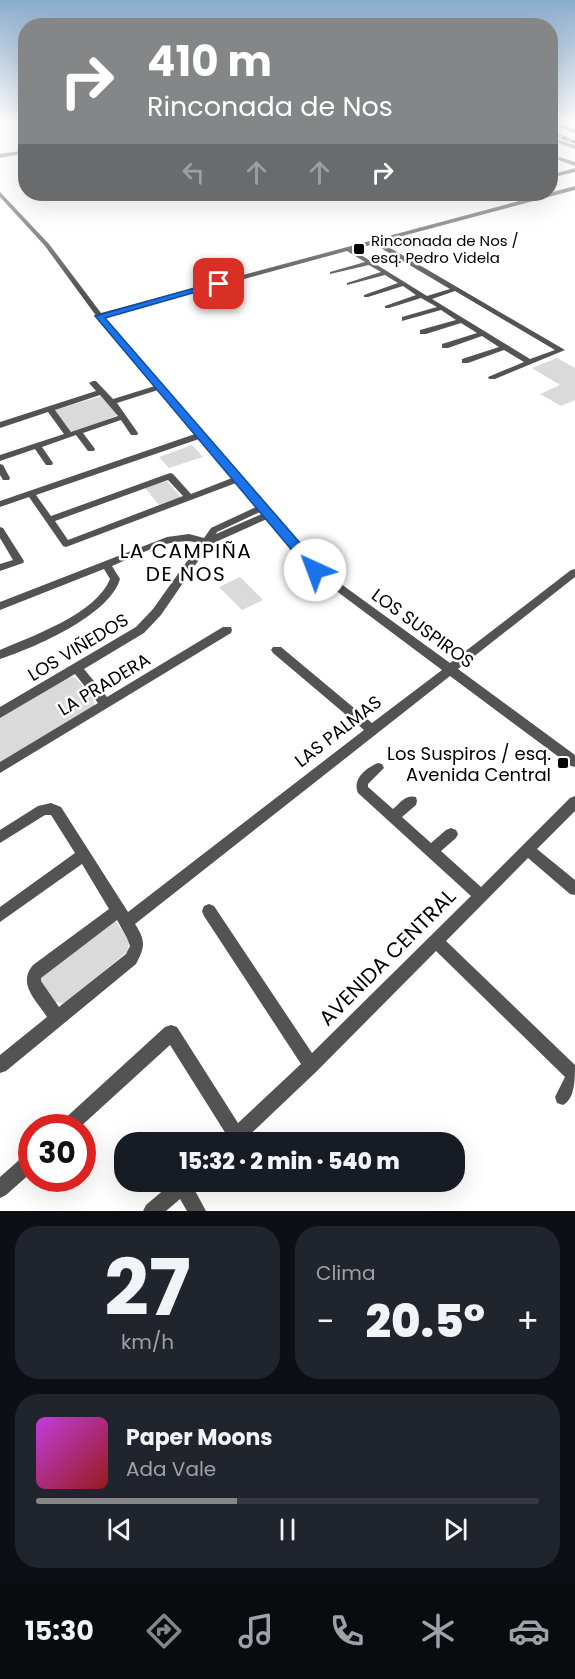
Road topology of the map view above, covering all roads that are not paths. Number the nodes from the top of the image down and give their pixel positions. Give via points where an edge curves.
1 (575, 188) edge
2 (560, 192) edge
3 (0, 194) edge
4 (525, 201) edge
5 (375, 242) junction
6 (348, 249) junction
7 (369, 263) junction
8 (333, 273) dead end
9 (385, 273) junction
10 (350, 284) dead end
11 (402, 284) junction
12 (456, 289) junction
13 (366, 296) dead end
14 (424, 297) junction
15 (387, 307) dead end
16 (442, 308) junction
17 (99, 316) junction
18 (405, 319) dead end
19 (462, 320) junction
20 (423, 332) dead end
21 (483, 333) junction
22 (445, 346) dead end
23 (505, 347) junction
24 (465, 361) dead end
25 (529, 362) junction
26 (492, 377) dead end
27 (93, 383) dead end
28 (163, 390) junction
29 (102, 392) junction
30 (115, 405) junction
31 (50, 409) junction
32 (123, 417) junction
33 (0, 425) edge
34 (79, 433) junction
35 (134, 433) dead end
36 (201, 435) junction
37 (69, 436) junction
38 (38, 447) junction
39 (91, 449) dead end
40 (0, 458) edge
41 (49, 463) dead end
42 (0, 467) edge
43 (6, 478) dead end
44 (238, 479) junction
45 (32, 494) junction
46 (189, 497) junction
47 (0, 504) edge
48 (265, 511) junction
49 (50, 520) junction
50 (1, 534) edge
51 (207, 542) junction
52 (106, 564) junction
53 (0, 568) edge
54 (575, 572) edge
55 (0, 606) edge
56 (226, 630) dead end
57 (277, 650) dead end
58 (0, 655) edge
59 (77, 668) junction
60 (450, 669) junction
61 (105, 704) junction
62 (0, 712) edge
63 (372, 730) junction
64 (575, 762) edge
65 (0, 768) edge
66 (378, 768) dead end
67 (411, 801) dead end
68 (575, 802) edge
69 (393, 817) junction
70 (451, 834) dead end
71 (0, 837) edge
72 (527, 849) junction
73 (431, 851) junction
74 (84, 855) junction
75 (575, 889) edge
76 (480, 895) junction
77 (209, 911) dead end
78 (0, 915) edge
79 (122, 916) junction
80 (435, 940) junction
81 (58, 1019) junction
82 (0, 1065) edge
83 (311, 1065) junction
84 (563, 1097) dead end
85 (82, 1114) edge
86 (229, 1132) edge
87 (240, 1132) edge
88 (18, 1173) edge
89 (0, 1189) edge
90 (175, 1192) edge
91 (188, 1192) edge
92 (154, 1210) edge
93 (197, 1211) edge

1 - 2 street
3 - 17 street, LOS SUSPIROS via 47,245
4 - 5 street
5 - 6 street
5 - 12 street
6 - 7 street
6 - 17 street
7 - 8 street
7 - 9 street
9 - 10 street
9 - 11 street
11 - 13 street
11 - 14 street
12 - 14 street
12 - 25 street via 561,350
14 - 15 street
14 - 16 street
16 - 18 street
16 - 19 street
17 - 28 street, LOS SUSPIROS
19 - 20 street
19 - 21 street
21 - 22 street
21 - 23 street
23 - 24 street
23 - 25 street
25 - 26 street
27 - 29 street
28 - 30 street
28 - 36 street, LOS SUSPIROS
29 - 30 street
29 - 31 street
30 - 32 street
31 - 33 street
31 - 37 street
32 - 34 street
32 - 35 street
34 - 37 street
34 - 39 street
36 - 44 street, LOS SUSPIROS
36 - 45 street
37 - 38 street
38 - 40 street
38 - 41 street
42 - 43 street
44 - 46 street
44 - 48 street, LOS SUSPIROS
45 - 47 street
45 - 49 street
46 - 49 street via 170,476
46 - 49 street via 66,544
48 - 51 street
48 - 60 street, LOS SUSPIROS via 326,579
50 - 53 street via 20,561
51 - 52 street via 180,536
51 - 59 street, LOS VIÑEDOS via 146,624
52 - 55 street
52 - 58 street via 114,583 90,609 74,621
54 - 60 street, LAS PALMAS
56 - 61 street, LA PRADERA
57 - 63 street
59 - 61 street
59 - 62 street, LOS VIÑEDOS
60 - 63 street, LAS PALMAS
60 - 64 street, LOS SUSPIROS
61 - 65 street, LA PRADERA
63 - 79 street, LAS PALMAS
66 - 69 street via 360,785
67 - 69 street
68 - 72 street, AVENIDA CENTRAL
69 - 73 street
70 - 73 street
71 - 74 street via 51,808
72 - 75 street
72 - 76 street, AVENIDA CENTRAL
73 - 76 street
74 - 78 street
74 - 79 street
76 - 80 street, AVENIDA CENTRAL
77 - 83 street
79 - 81 street via 137,941 134,955
79 - 81 street, LAS PALMAS via 33,976 34,984
80 - 83 street, AVENIDA CENTRAL
80 - 84 street via 571,1072 574,1080
81 - 82 street
83 - 87 street, AVENIDA CENTRAL
85 - 86 street via 171,1033
88 - 89 street
90 - 92 street
91 - 93 street

